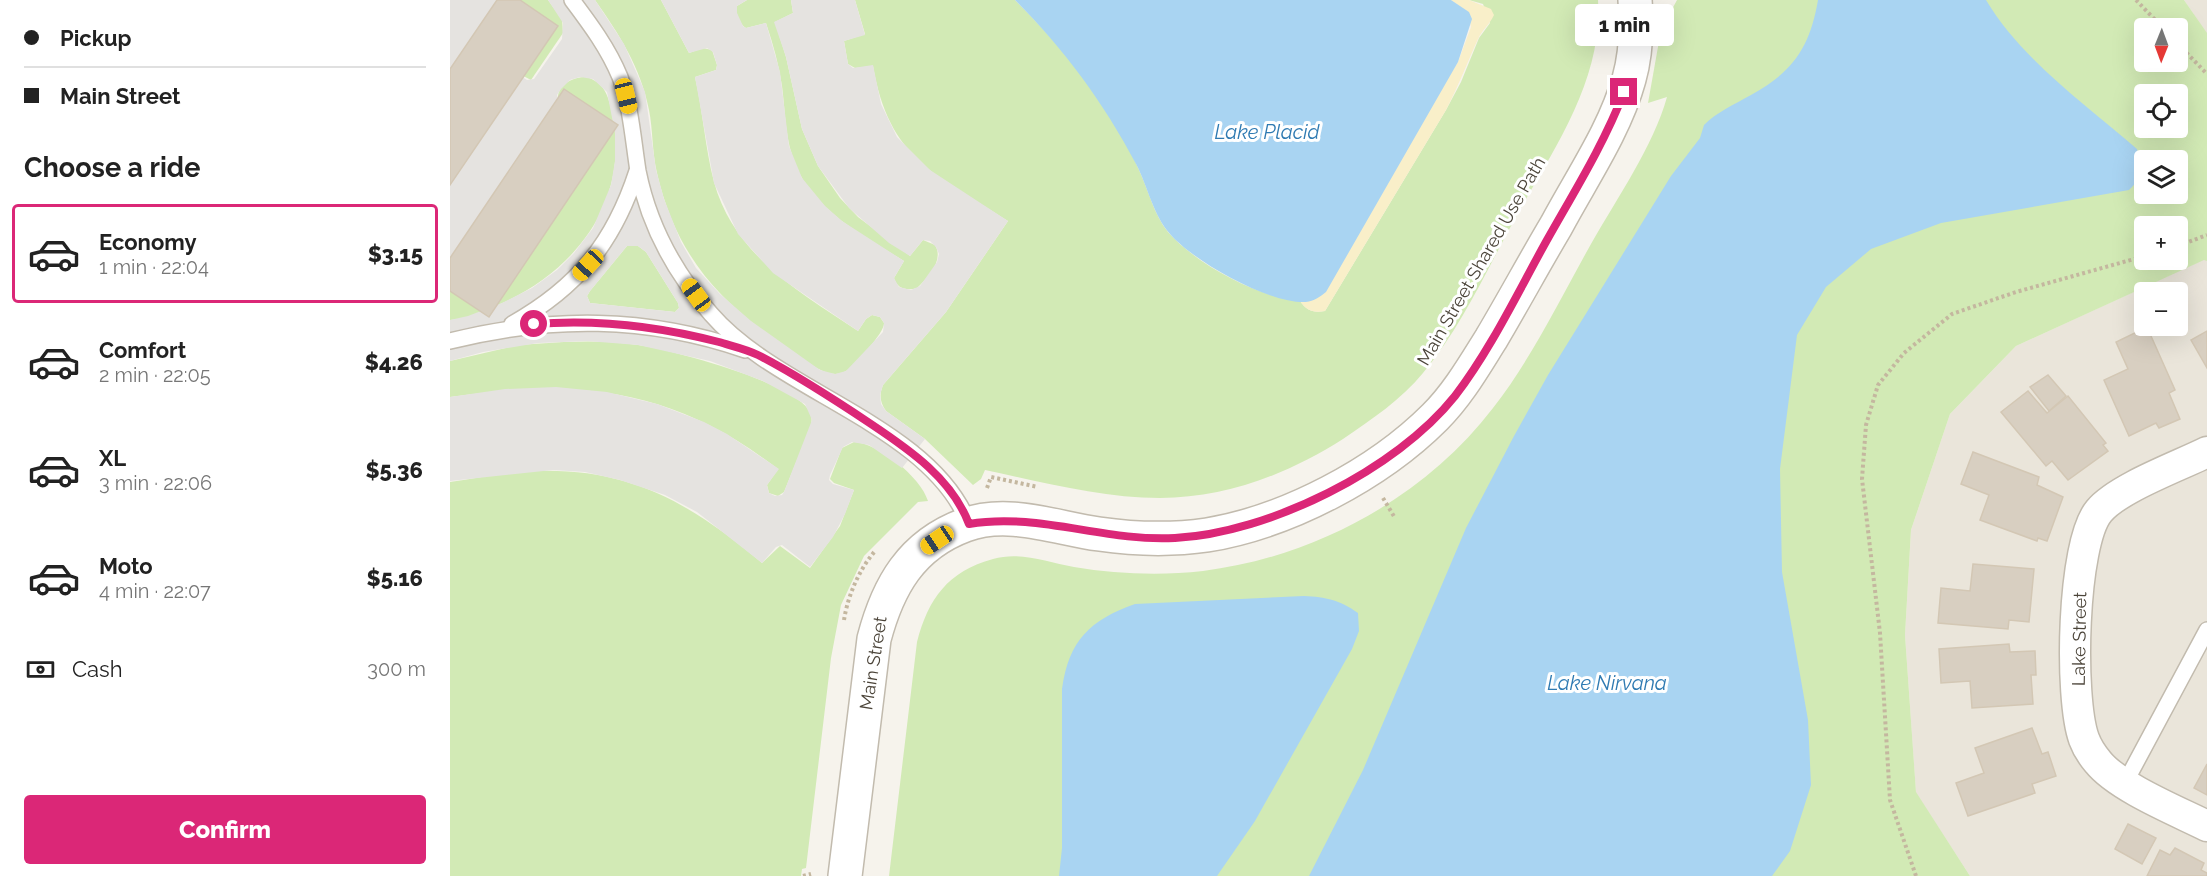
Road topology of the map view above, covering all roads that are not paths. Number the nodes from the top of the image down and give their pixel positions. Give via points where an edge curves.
1 (572, 0) edge
2 (1635, 0) edge
3 (638, 168) junction
4 (505, 328) junction
5 (450, 341) edge
6 (757, 354) junction
7 (2207, 452) edge
8 (969, 524) junction
9 (2207, 630) edge
10 (2125, 783) junction
11 (2207, 826) edge
12 (845, 876) edge

1 - 3 lane via 601,39 620,77
2 - 8 street, Main Street via 1629,79 1604,139 1468,377 1435,418 1410,439 1366,470 1295,508 1257,523 1205,535 1138,538 1019,520 993,519
3 - 4 lane via 620,216 588,265 563,289
3 - 6 lane via 652,222 669,256 713,316
4 - 5 lane
4 - 6 lane via 559,322 626,325 706,339
6 - 8 lane via 851,411 920,460 945,483
7 - 10 street, Lake Street via 2112,500 2094,517 2090,529 2082,562 2076,626 2080,725 2099,764
8 - 12 street, Main Street via 948,532 925,548 899,575 882,608 874,639
9 - 10 lane
10 - 11 street, Lake Street

